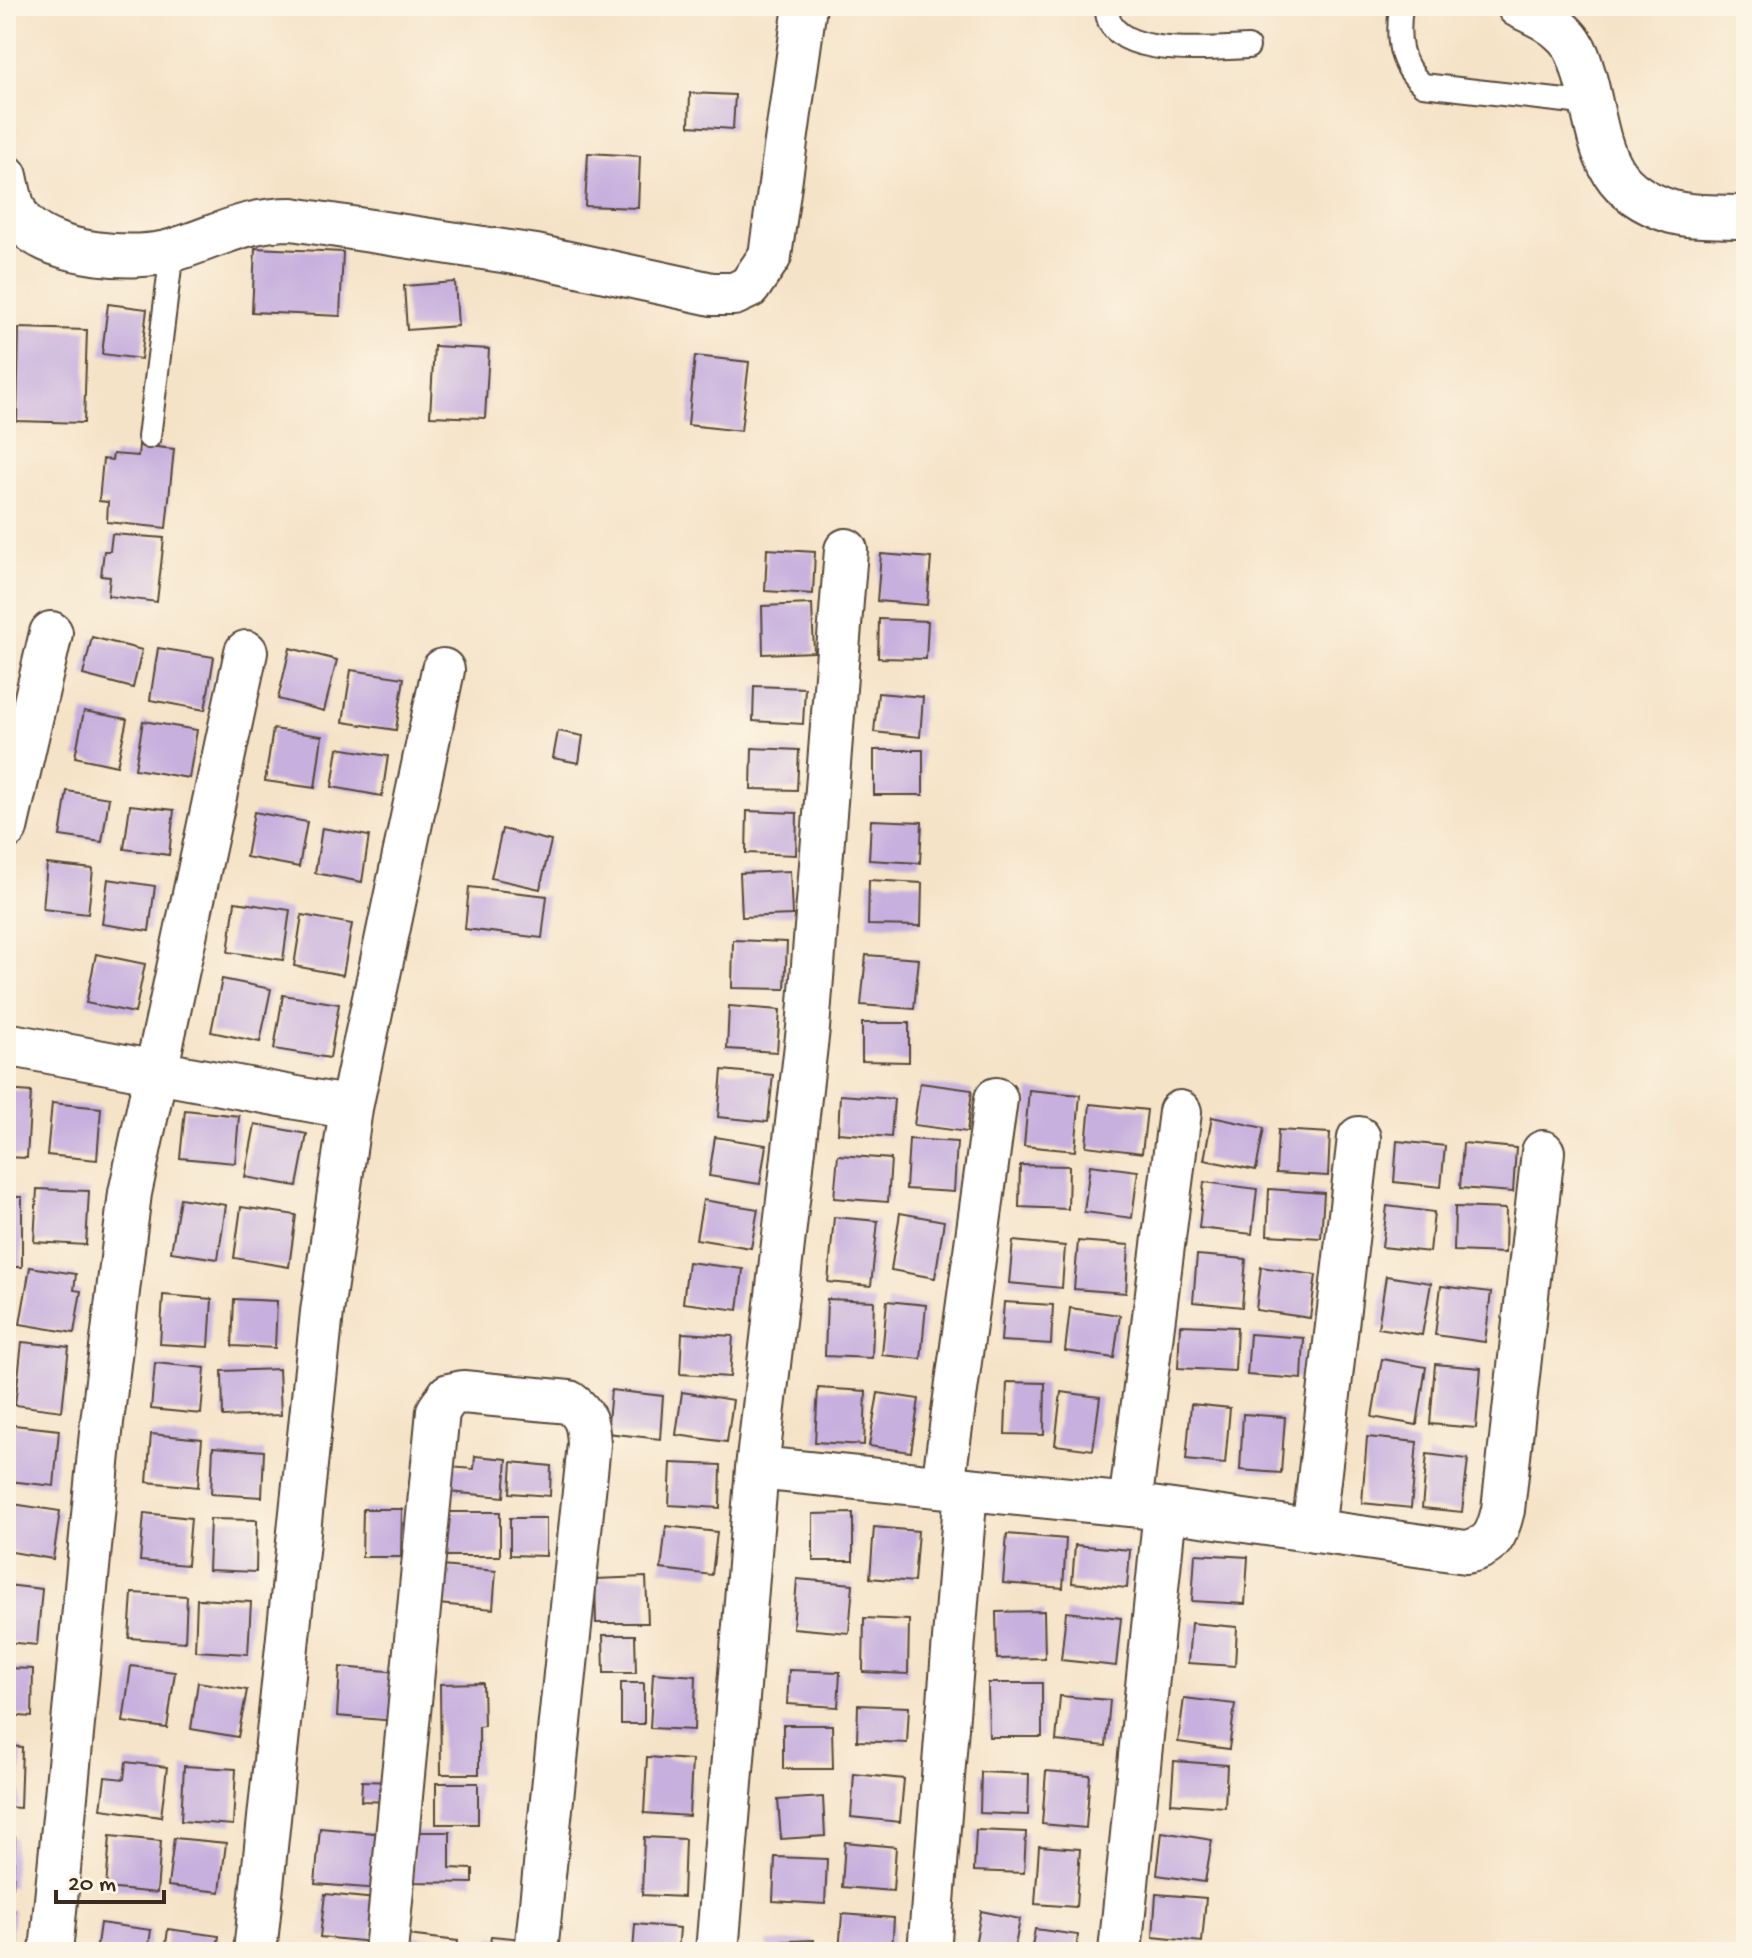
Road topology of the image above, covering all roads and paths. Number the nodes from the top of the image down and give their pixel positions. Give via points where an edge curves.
1 (805, 6) edge
2 (1107, 6) edge
3 (1401, 6) edge
4 (1518, 6) edge
5 (1248, 47) dead end
6 (1592, 104) junction
7 (6, 176) edge
8 (1746, 217) edge
9 (172, 251) junction
10 (149, 437) dead end
11 (846, 550) dead end
12 (51, 633) dead end
13 (246, 652) dead end
14 (443, 670) dead end
15 (6, 828) edge
16 (6, 1044) edge
17 (155, 1071) junction
18 (996, 1099) dead end
19 (351, 1108) junction
20 (1180, 1112) dead end
21 (1359, 1138) dead end
22 (1543, 1152) dead end
23 (757, 1468) junction
24 (954, 1487) junction
25 (1148, 1507) junction
26 (1313, 1531) junction
27 (51, 1952) edge
28 (255, 1952) edge
29 (386, 1952) edge
30 (536, 1952) edge
31 (717, 1952) edge
32 (929, 1952) edge
33 (1120, 1952) edge

1 - 9 street via 776,235 760,275 734,294 712,294 536,256 292,219 260,219
2 - 5 lane via 1117,33 1130,41 1180,48
3 - 6 lane via 1402,57 1423,85
4 - 6 street via 1565,35 1581,59
6 - 8 street via 1605,161 1618,182 1640,200 1676,213
7 - 9 street via 14,209 26,226 48,241 102,254
9 - 10 lane
11 - 23 street via 808,1028
12 - 15 street
13 - 17 street
14 - 19 street
16 - 17 street
17 - 19 street
17 - 27 street via 130,1193 102,1422
18 - 24 street
19 - 28 street via 322,1312
20 - 25 street
21 - 26 street
22 - 26 street via 1503,1510 1493,1541 1466,1552
23 - 24 street
23 - 31 street
24 - 25 street
24 - 32 street
25 - 26 street
25 - 33 street
29 - 30 street via 438,1411 449,1395 463,1392 569,1402 582,1411 588,1426

